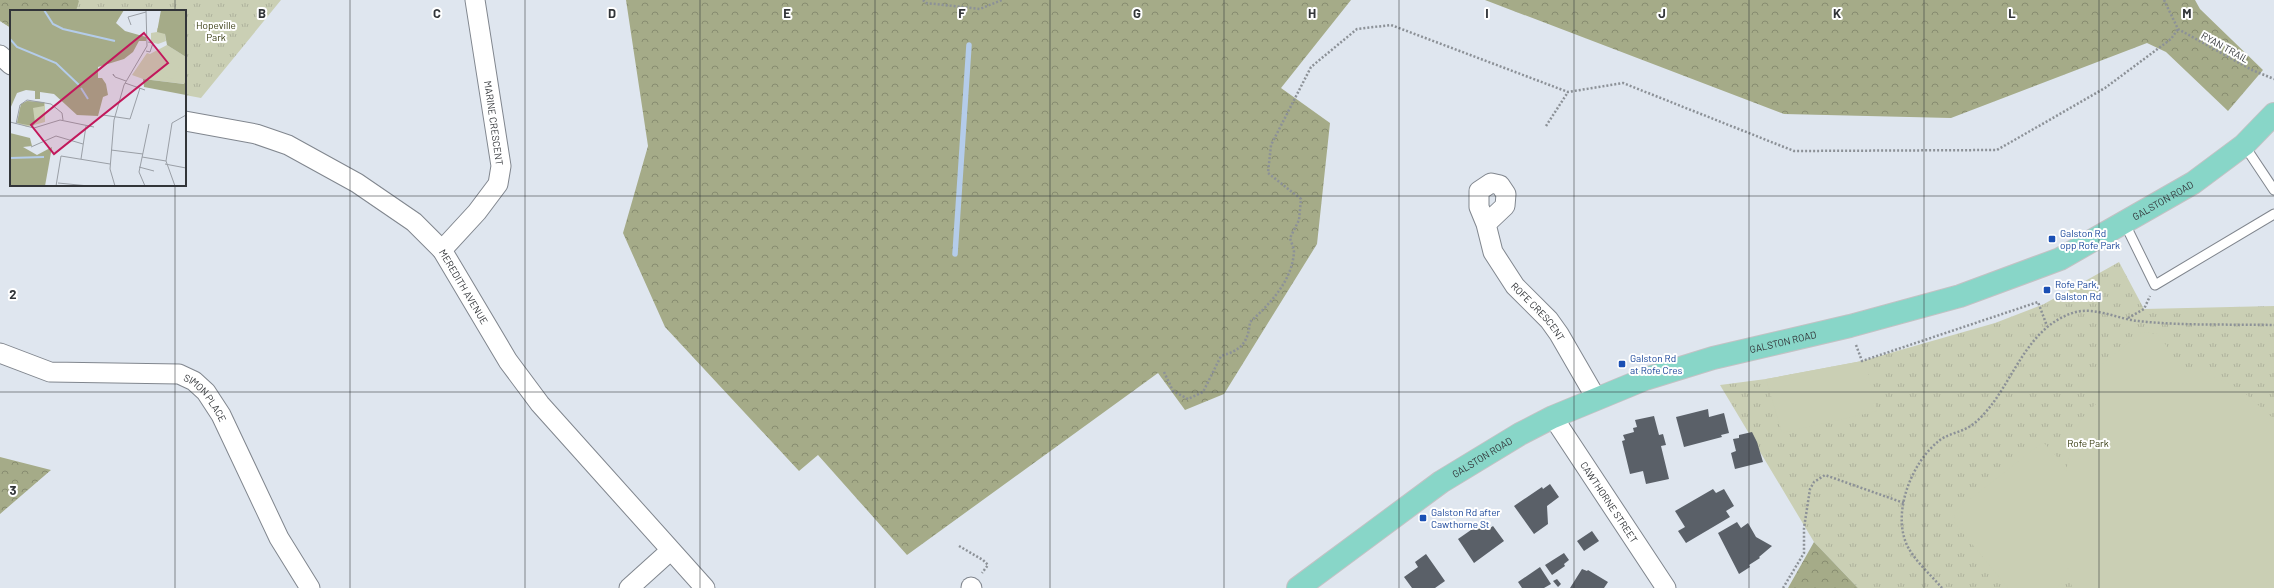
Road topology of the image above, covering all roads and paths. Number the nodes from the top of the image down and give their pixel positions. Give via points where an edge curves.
1 (475, 0) edge
2 (923, 0) edge
3 (1002, 0) edge
4 (2164, 0) edge
5 (2178, 29) junction
6 (0, 55) edge
7 (10, 64) edge
8 (2274, 79) edge
9 (1568, 92) junction
10 (2274, 114) edge
11 (186, 121) edge
12 (1546, 126) dead end
13 (2244, 145) junction
14 (2274, 190) edge
15 (2274, 214) edge
16 (1486, 224) dead end
17 (2126, 224) junction
18 (442, 250) junction
19 (2155, 285) junction
20 (2127, 318) junction
21 (2047, 326) junction
22 (2274, 326) edge
23 (1856, 345) dead end
24 (0, 353) edge
25 (1164, 372) dead end
26 (1596, 398) junction
27 (1553, 417) junction
28 (1904, 503) junction
29 (959, 546) dead end
30 (670, 551) junction
31 (972, 587) edge
32 (310, 588) edge
33 (629, 588) edge
34 (705, 588) edge
35 (1298, 588) edge
36 (1666, 588) edge
37 (1783, 588) edge
38 (1942, 588) edge

1 - 18 street, MARINE CRESCENT via 501,166 498,184 477,212
2 - 3 path via 926,3 980,9
4 - 5 path
5 - 8 path, RYAN TRAIL via 2252,70
5 - 9 path via 2171,39 2105,88 1997,150 1794,151 1623,83
6 - 7 street
9 - 12 path
9 - 25 path via 1391,25 1356,29 1311,67 1271,145 1268,173 1301,199 1299,220 1290,238 1294,252 1287,277 1269,304 1250,322 1248,337 1235,352 1221,356 1203,392 1188,399 1173,391
10 - 13 main road, GALSTON ROAD
11 - 18 street, MEREDITH AVENUE via 256,134 288,145 357,183 414,222
13 - 14 lane
13 - 17 main road, GALSTON ROAD via 2193,183
15 - 19 lane
16 - 26 street, ROFE CRESCENT via 1493,252 1515,286 1549,320 1559,334
17 - 19 lane
17 - 26 main road, GALSTON ROAD via 2060,259 1960,296 1835,330 1713,358 1645,379
18 - 30 street, MEREDITH AVENUE via 508,361 531,392
19 - 20 path via 2144,309
20 - 21 path via 2088,311 2076,312
20 - 22 path
21 - 23 path via 2038,302 1862,361
21 - 28 path via 1982,417 1968,428 1941,439 1932,447 1910,482
24 - 32 street, SIMON PLACE via 50,372 179,374 194,381 206,392 221,415 279,538
26 - 27 main road, GALSTON ROAD
27 - 35 main road, GALSTON ROAD via 1441,482
27 - 36 street, CAWTHORNE STREET
28 - 37 path via 1825,475 1814,482 1810,489 1804,528 1804,553
28 - 38 path via 1902,533 1909,549
29 - 31 path via 988,565
30 - 33 street
30 - 34 street, MEREDITH AVENUE

